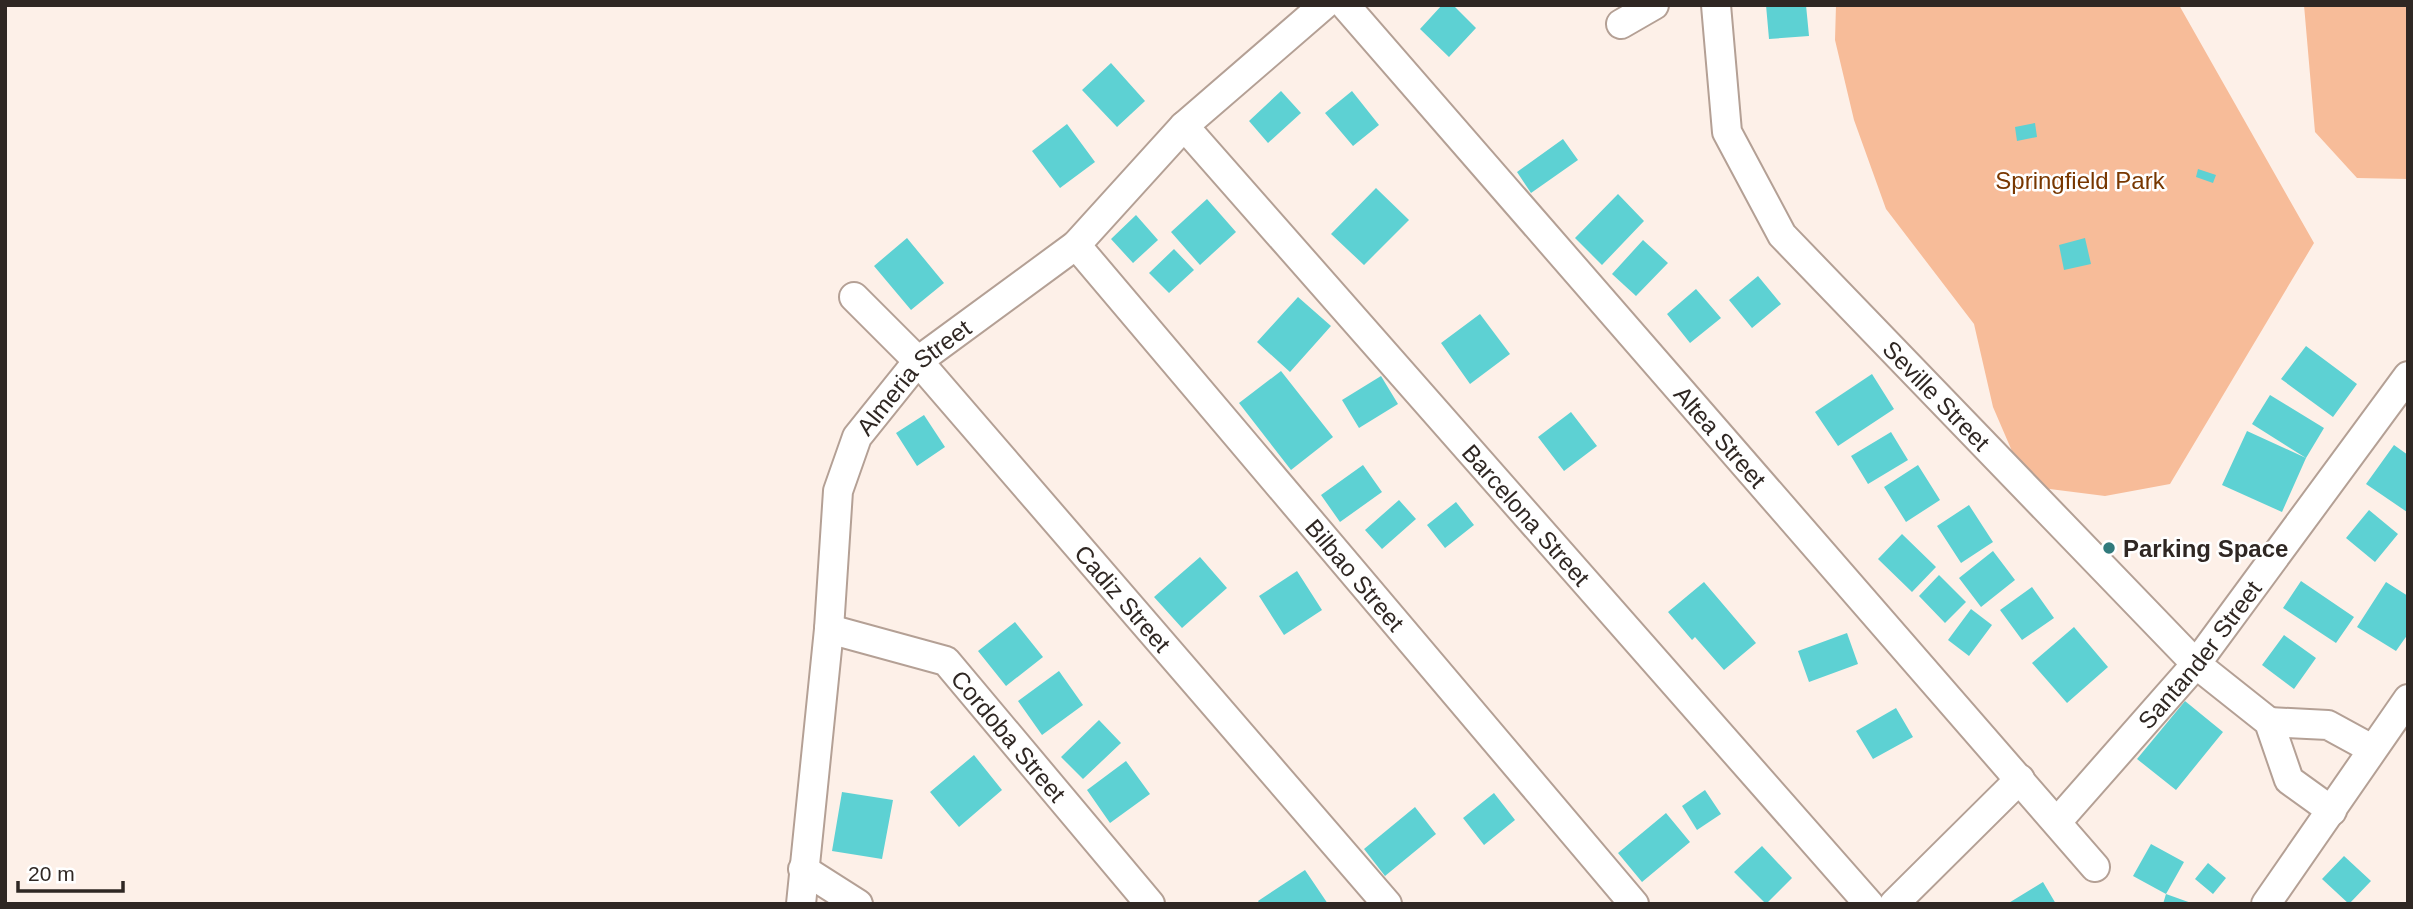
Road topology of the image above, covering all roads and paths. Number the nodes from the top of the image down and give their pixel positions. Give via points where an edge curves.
1 (1324, 5) edge
2 (1345, 5) edge
3 (1654, 5) edge
4 (1716, 5) edge
5 (1620, 24) dead end
6 (1184, 126) junction
7 (1076, 245) junction
8 (854, 297) dead end
9 (918, 361) junction
10 (2408, 376) edge
11 (829, 629) junction
12 (2196, 664) junction
13 (2408, 699) edge
14 (2269, 722) junction
15 (2372, 749) junction
16 (2020, 779) junction
17 (2332, 811) junction
18 (2057, 822) junction
19 (2095, 867) dead end
20 (803, 869) junction
21 (801, 904) edge
22 (858, 904) edge
23 (1150, 904) edge
24 (1387, 904) edge
25 (1634, 904) edge
26 (1869, 904) edge
27 (1894, 904) edge
28 (2266, 904) edge

1 - 6 street, Almeria Street
2 - 16 street, Altea Street
3 - 5 street
4 - 12 street, Seville Street via 1727,132 1782,235
6 - 7 street, Almeria Street
6 - 26 street, Barcelona Street
7 - 9 street, Almeria Street
7 - 25 street, Bilbao Street
8 - 9 street, Cadiz Street
9 - 11 street, Almeria Street via 857,437 838,491
9 - 24 street, Cadiz Street
10 - 12 street, Santander Street
11 - 20 street, Almeria Street
11 - 23 street, Cordoba Street via 946,662
12 - 14 street, Seville Street
12 - 18 street, Santander Street
13 - 15 street
14 - 15 street via 2328,725
14 - 17 street via 2289,780
15 - 17 street
16 - 18 street, Altea Street
16 - 27 street
17 - 28 street
18 - 19 street, Altea Street
20 - 21 street, Almeria Street
20 - 22 street

